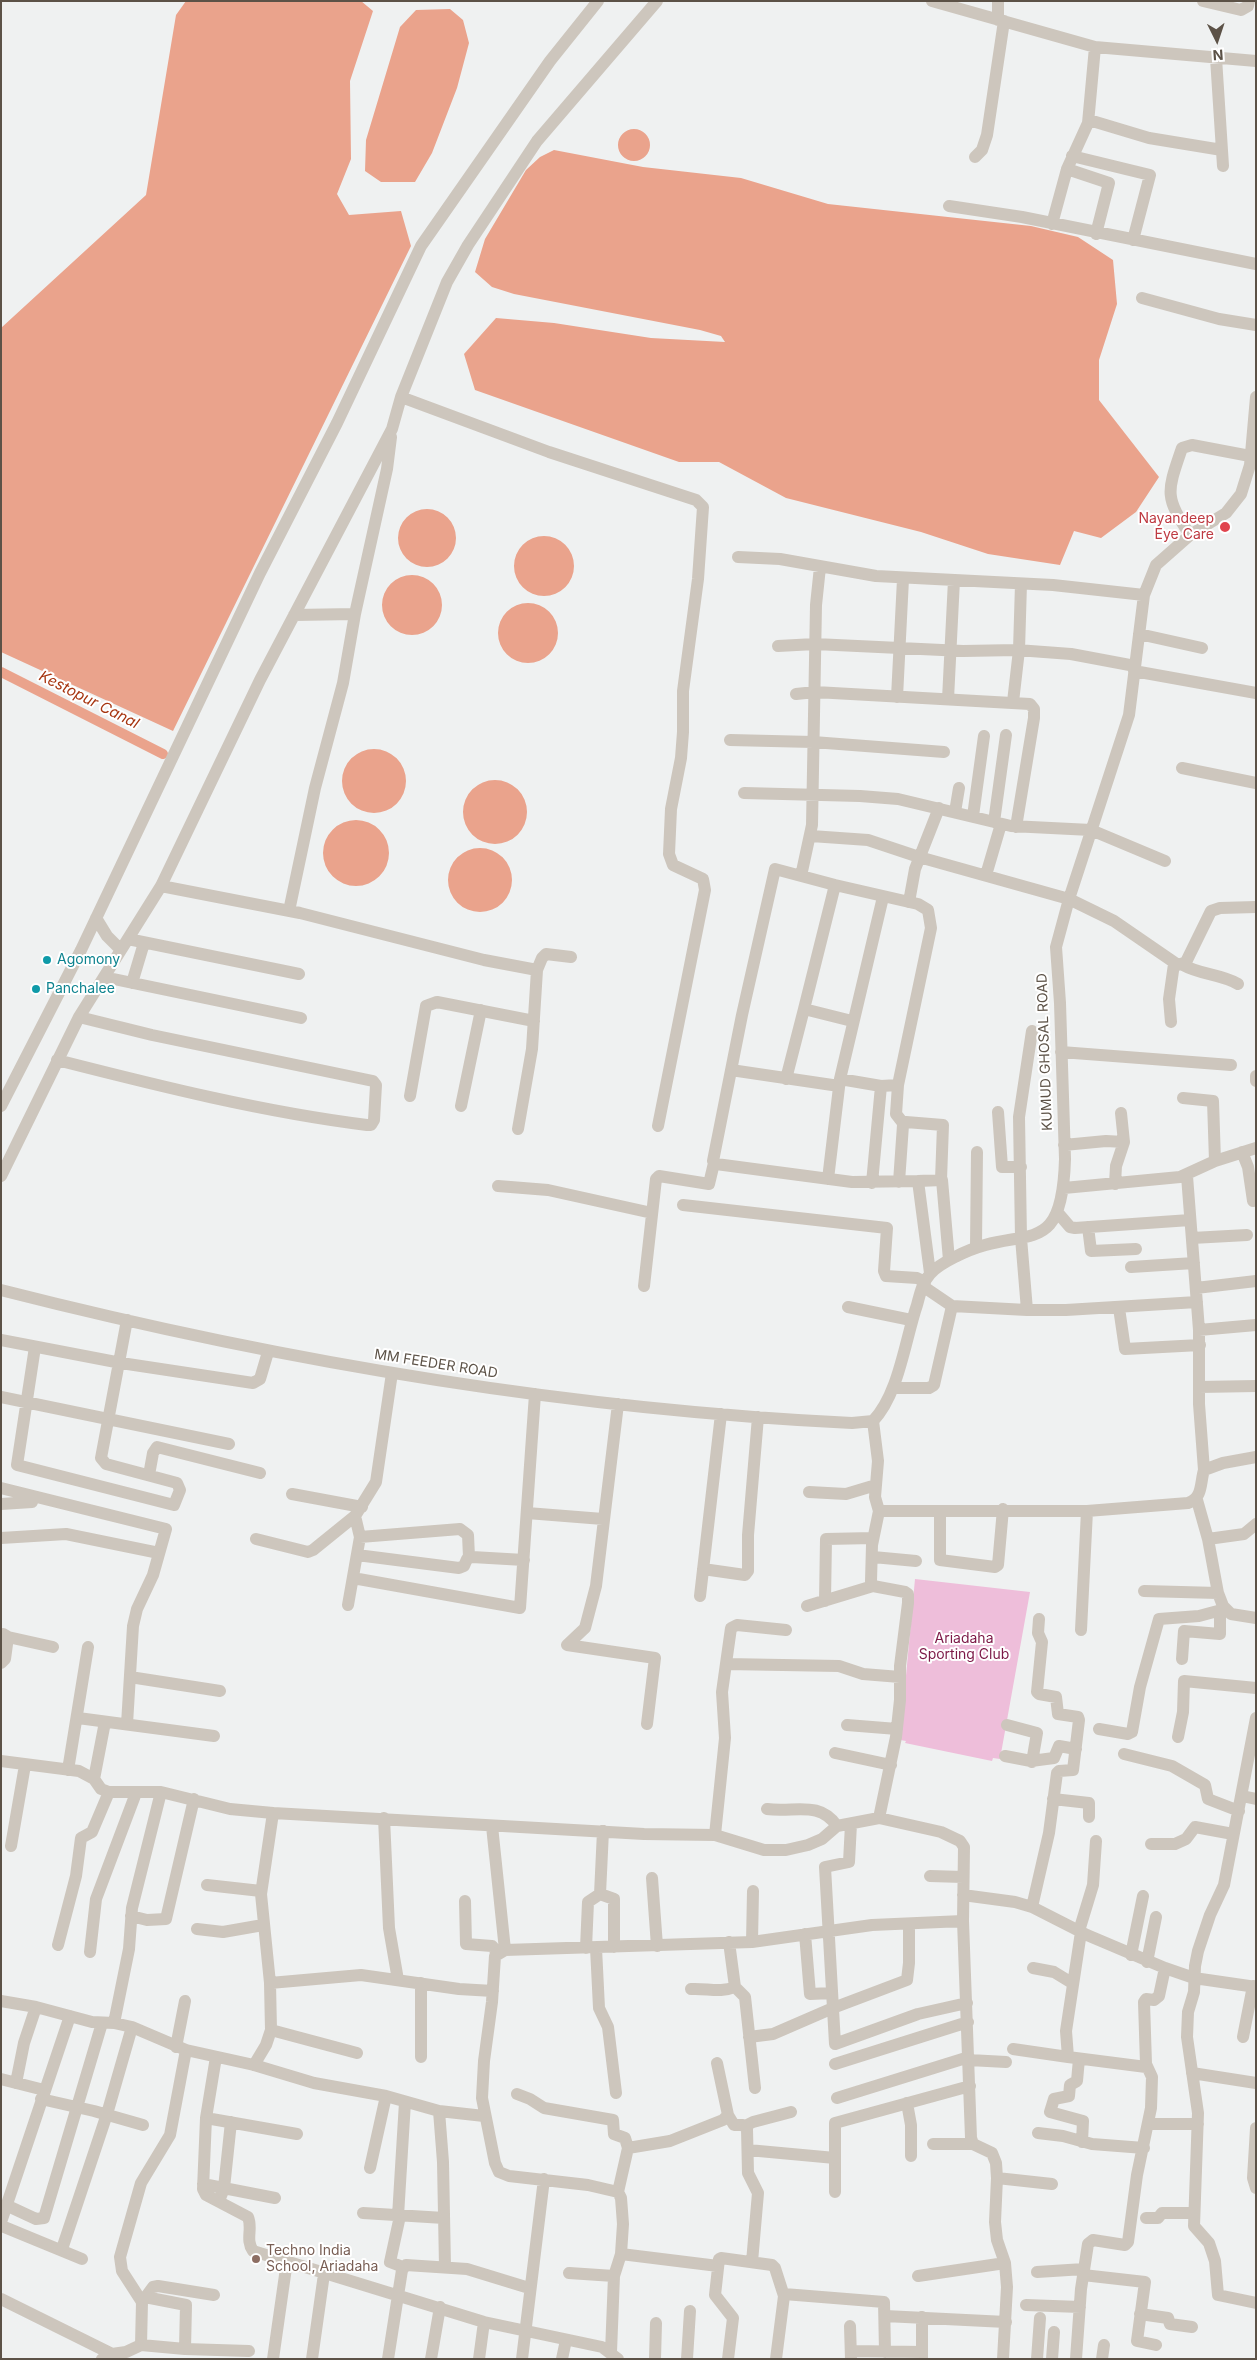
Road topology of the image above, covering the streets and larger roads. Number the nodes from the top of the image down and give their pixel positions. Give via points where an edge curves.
1 (598, 1) edge
2 (657, 1) edge
3 (932, 1) edge
4 (998, 1) edge
5 (1203, 1) edge
6 (1249, 1) edge
7 (1001, 20) junction
8 (1095, 47) junction
9 (1216, 58) junction
10 (1256, 61) edge
11 (1089, 120) junction
12 (1222, 150) junction
13 (1072, 156) junction
14 (975, 157) dead end
15 (1223, 166) dead end
16 (1067, 169) junction
17 (949, 206) dead end
18 (1052, 224) junction
19 (1096, 234) junction
20 (1133, 240) junction
21 (1256, 264) edge
22 (1142, 298) dead end
23 (1256, 325) edge
24 (401, 397) junction
25 (1256, 397) edge
26 (392, 430) junction
27 (1254, 438) edge
28 (1250, 456) junction
29 (1190, 535) junction
30 (738, 556) dead end
31 (820, 567) junction
32 (903, 578) junction
33 (954, 580) junction
34 (1021, 584) junction
35 (1144, 595) junction
36 (354, 614) junction
37 (294, 615) junction
38 (1138, 634) junction
39 (815, 644) junction
40 (778, 646) dead end
41 (899, 647) junction
42 (1202, 648) dead end
43 (950, 650) junction
44 (1019, 650) junction
45 (1135, 669) junction
46 (815, 692) junction
47 (1256, 693) edge
48 (796, 694) dead end
49 (897, 697) junction
50 (948, 699) junction
51 (1014, 702) junction
52 (1006, 735) dead end
53 (984, 736) dead end
54 (730, 740) dead end
55 (813, 742) junction
56 (944, 752) dead end
57 (1182, 768) dead end
58 (1256, 783) edge
59 (959, 788) dead end
60 (744, 793) dead end
61 (814, 794) junction
62 (939, 808) junction
63 (955, 812) junction
64 (973, 816) junction
65 (997, 823) junction
66 (1016, 827) junction
67 (1091, 830) junction
68 (811, 836) junction
69 (919, 857) junction
70 (1165, 860) dead end
71 (986, 875) junction
72 (801, 876) junction
73 (835, 885) junction
74 (161, 886) junction
75 (883, 897) junction
76 (1069, 899) junction
77 (909, 902) junction
78 (1256, 908) edge
79 (288, 911) junction
80 (96, 918) junction
81 (128, 939) junction
82 (144, 943) junction
83 (121, 950) junction
84 (571, 957) dead end
85 (1178, 964) junction
86 (538, 970) junction
87 (299, 974) dead end
88 (104, 978) junction
89 (132, 983) junction
90 (1238, 984) dead end
91 (804, 1009) junction
92 (481, 1010) junction
93 (79, 1016) junction
94 (301, 1018) dead end
95 (534, 1021) junction
96 (852, 1021) junction
97 (1171, 1022) dead end
98 (1032, 1031) dead end
99 (1061, 1052) junction
100 (57, 1060) junction
101 (1231, 1065) dead end
102 (731, 1070) junction
103 (1256, 1076) edge
104 (786, 1079) junction
105 (1256, 1081) edge
106 (839, 1083) junction
107 (898, 1085) junction
108 (881, 1086) junction
109 (410, 1096) dead end
110 (1183, 1098) dead end
111 (1, 1106) edge
112 (461, 1106) dead end
113 (998, 1112) dead end
114 (1121, 1113) dead end
115 (903, 1123) junction
116 (658, 1126) dead end
117 (518, 1129) dead end
118 (1124, 1142) junction
119 (1064, 1145) junction
120 (1256, 1148) edge
121 (977, 1152) dead end
122 (1242, 1152) junction
123 (1215, 1161) junction
124 (714, 1163) junction
125 (1021, 1167) junction
126 (1, 1176) edge
127 (1187, 1176) junction
128 (828, 1179) junction
129 (941, 1180) junction
130 (918, 1181) junction
131 (899, 1182) junction
132 (872, 1183) junction
133 (1115, 1184) junction
134 (498, 1186) dead end
135 (1064, 1188) junction
136 (1253, 1201) dead end
137 (683, 1205) dead end
138 (652, 1213) junction
139 (1058, 1213) junction
140 (1190, 1220) junction
141 (1088, 1227) junction
142 (1247, 1235) dead end
143 (1021, 1238) junction
144 (1192, 1238) junction
145 (976, 1246) junction
146 (1136, 1249) dead end
147 (949, 1260) junction
148 (1194, 1263) junction
149 (1131, 1267) dead end
150 (928, 1278) junction
151 (1256, 1281) edge
152 (644, 1286) dead end
153 (1196, 1288) junction
154 (1, 1290) edge
155 (1197, 1302) junction
156 (952, 1306) junction
157 (848, 1308) dead end
158 (1119, 1308) junction
159 (1027, 1310) junction
160 (127, 1320) junction
161 (911, 1320) junction
162 (1256, 1324) edge
163 (1199, 1330) junction
164 (1, 1340) edge
165 (1200, 1345) junction
166 (35, 1347) junction
167 (268, 1352) junction
168 (121, 1362) junction
169 (392, 1373) junction
170 (1256, 1386) edge
171 (1199, 1387) junction
172 (893, 1388) junction
173 (535, 1394) junction
174 (1, 1397) edge
175 (26, 1401) junction
176 (618, 1404) junction
177 (721, 1414) junction
178 (758, 1417) junction
179 (109, 1420) junction
180 (873, 1421) junction
181 (229, 1444) dead end
182 (1256, 1457) edge
183 (1204, 1470) junction
184 (260, 1473) dead end
185 (149, 1475) junction
186 (876, 1485) junction
187 (1, 1488) edge
188 (809, 1492) dead end
189 (292, 1494) dead end
190 (1197, 1500) junction
191 (32, 1502) dead end
192 (1, 1504) edge
193 (1003, 1509) junction
194 (358, 1511) junction
195 (879, 1511) junction
196 (940, 1511) junction
197 (1087, 1511) junction
198 (527, 1513) junction
199 (603, 1519) junction
200 (1256, 1524) edge
201 (360, 1537) junction
202 (1, 1538) edge
203 (873, 1538) junction
204 (256, 1539) dead end
205 (1208, 1539) junction
206 (159, 1553) junction
207 (357, 1555) junction
208 (469, 1557) junction
209 (873, 1557) junction
210 (524, 1560) junction
211 (916, 1561) dead end
212 (703, 1569) junction
213 (353, 1578) junction
214 (873, 1586) junction
215 (1144, 1591) dead end
216 (1218, 1593) junction
217 (700, 1596) dead end
218 (825, 1601) junction
219 (348, 1605) dead end
220 (807, 1606) dead end
221 (1222, 1610) junction
222 (1256, 1618) edge
223 (1039, 1619) dead end
224 (786, 1630) dead end
225 (1081, 1630) dead end
226 (5, 1635) edge
227 (53, 1647) dead end
228 (88, 1647) dead end
229 (1182, 1659) dead end
230 (1, 1663) edge
231 (726, 1664) junction
232 (130, 1677) junction
233 (900, 1677) junction
234 (1256, 1688) edge
235 (220, 1691) dead end
236 (78, 1718) junction
237 (1256, 1718) edge
238 (105, 1722) junction
239 (126, 1724) junction
240 (646, 1724) dead end
241 (847, 1725) dead end
242 (1007, 1725) dead end
243 (1099, 1729) dead end
244 (897, 1730) junction
245 (214, 1736) dead end
246 (1178, 1738) dead end
247 (1076, 1749) junction
248 (835, 1753) dead end
249 (1124, 1754) dead end
250 (1005, 1756) dead end
251 (1, 1761) edge
252 (1032, 1762) junction
253 (25, 1765) junction
254 (891, 1765) junction
255 (68, 1770) junction
256 (94, 1779) junction
257 (109, 1792) junction
258 (161, 1792) junction
259 (136, 1793) junction
260 (1242, 1796) junction
261 (194, 1799) junction
262 (1054, 1799) junction
263 (1256, 1799) edge
264 (768, 1809) dead end
265 (1239, 1811) junction
266 (273, 1813) junction
267 (1089, 1817) dead end
268 (384, 1818) junction
269 (879, 1818) junction
270 (851, 1824) junction
271 (492, 1826) junction
272 (837, 1826) junction
273 (603, 1831) junction
274 (1233, 1834) junction
275 (715, 1835) junction
276 (1096, 1841) dead end
277 (1151, 1844) dead end
278 (11, 1846) dead end
279 (930, 1876) dead end
280 (963, 1877) junction
281 (652, 1878) dead end
282 (207, 1885) dead end
283 (261, 1891) junction
284 (754, 1891) dead end
285 (600, 1894) junction
286 (963, 1895) junction
287 (1143, 1896) dead end
288 (465, 1901) dead end
289 (1032, 1907) junction
290 (131, 1916) junction
291 (1156, 1917) dead end
292 (963, 1921) junction
293 (909, 1924) junction
294 (263, 1925) junction
295 (197, 1929) dead end
296 (830, 1930) junction
297 (1080, 1931) junction
298 (805, 1934) junction
299 (729, 1942) junction
300 (752, 1942) junction
301 (58, 1945) dead end
302 (657, 1946) junction
303 (614, 1947) junction
304 (591, 1948) junction
305 (90, 1952) dead end
306 (501, 1952) junction
307 (1132, 1955) junction
308 (1147, 1962) junction
309 (1033, 1968) dead end
310 (1165, 1968) junction
311 (1194, 1978) junction
312 (398, 1980) junction
313 (1072, 1982) junction
314 (270, 1983) junction
315 (421, 1983) junction
316 (1254, 1986) edge
317 (735, 1987) junction
318 (691, 1989) dead end
319 (493, 1991) junction
320 (832, 1993) junction
321 (1, 2001) edge
322 (185, 2001) dead end
323 (967, 2003) junction
324 (36, 2007) junction
325 (833, 2008) junction
326 (70, 2016) junction
327 (968, 2022) junction
328 (108, 2023) junction
329 (132, 2027) junction
330 (271, 2030) junction
331 (749, 2037) junction
332 (1243, 2037) dead end
333 (181, 2048) junction
334 (1013, 2048) dead end
335 (357, 2052) dead end
336 (216, 2057) junction
337 (421, 2057) dead end
338 (969, 2058) junction
339 (1073, 2058) junction
340 (1006, 2062) dead end
341 (717, 2063) dead end
342 (835, 2064) dead end
343 (254, 2065) junction
344 (1146, 2067) junction
345 (1192, 2073) junction
346 (1, 2079) edge
347 (1256, 2082) edge
348 (16, 2083) junction
349 (970, 2086) junction
350 (755, 2088) dead end
351 (616, 2092) dead end
352 (517, 2094) dead end
353 (43, 2095) junction
354 (386, 2096) junction
355 (837, 2098) dead end
356 (405, 2102) junction
357 (908, 2103) junction
358 (78, 2107) junction
359 (439, 2111) junction
360 (791, 2112) dead end
361 (107, 2114) junction
362 (728, 2115) junction
363 (484, 2116) junction
364 (206, 2118) junction
365 (231, 2122) junction
366 (1149, 2124) junction
367 (1198, 2124) junction
368 (143, 2125) dead end
369 (745, 2126) junction
370 (1256, 2128) edge
371 (1038, 2133) dead end
372 (297, 2134) dead end
373 (1082, 2142) junction
374 (933, 2144) dead end
375 (973, 2144) junction
376 (628, 2148) junction
377 (1144, 2148) junction
378 (748, 2150) junction
379 (911, 2156) dead end
380 (835, 2158) junction
381 (370, 2168) dead end
382 (997, 2178) junction
383 (544, 2179) junction
384 (202, 2184) junction
385 (1052, 2184) dead end
386 (224, 2188) junction
387 (1256, 2188) edge
388 (618, 2192) junction
389 (835, 2192) dead end
390 (275, 2198) dead end
391 (219, 2201) junction
392 (8, 2206) junction
393 (363, 2213) dead end
394 (1193, 2213) junction
395 (399, 2216) junction
396 (444, 2218) junction
397 (1146, 2218) dead end
398 (2, 2223) edge
399 (62, 2249) junction
400 (621, 2254) junction
401 (82, 2259) dead end
402 (287, 2261) junction
403 (752, 2262) junction
404 (1005, 2263) junction
405 (718, 2266) junction
406 (403, 2267) junction
407 (444, 2267) junction
408 (569, 2272) dead end
409 (1037, 2272) dead end
410 (1083, 2272) junction
411 (324, 2274) junction
412 (614, 2276) junction
413 (918, 2276) dead end
414 (529, 2288) junction
415 (214, 2294) dead end
416 (398, 2294) junction
417 (784, 2294) junction
418 (1, 2299) edge
419 (143, 2300) junction
420 (1256, 2303) edge
421 (1026, 2305) dead end
422 (1080, 2306) junction
423 (440, 2307) junction
424 (690, 2311) dead end
425 (1140, 2314) junction
426 (885, 2316) junction
427 (922, 2317) junction
428 (1040, 2318) dead end
429 (484, 2322) junction
430 (1006, 2322) junction
431 (656, 2323) dead end
432 (850, 2326) dead end
433 (1192, 2327) dead end
434 (525, 2330) junction
435 (1054, 2332) dead end
436 (566, 2340) junction
437 (1156, 2345) dead end
438 (1104, 2346) dead end
439 (185, 2349) junction
440 (147, 2350) edge
441 (249, 2351) dead end
442 (886, 2352) junction
443 (615, 2355) edge
444 (851, 2355) edge
445 (107, 2356) edge
446 (922, 2356) edge
447 (273, 2359) edge
448 (312, 2359) edge
449 (388, 2359) edge
450 (431, 2359) edge
451 (479, 2359) edge
452 (522, 2359) edge
453 (562, 2359) edge
454 (655, 2359) edge
455 (687, 2359) edge
456 (728, 2359) edge
457 (776, 2359) edge
458 (1002, 2359) edge
459 (1037, 2359) edge
460 (1052, 2359) edge
461 (1076, 2359) edge
462 (1102, 2359) edge

1 - 80 street via 550,61 421,246 337,423 260,573
2 - 24 street via 537,141 493,205 447,282
3 - 7 street
4 - 7 street
5 - 6 street via 1241,10 1248,6
7 - 8 street
7 - 14 street via 987,135 982,150
8 - 9 street
8 - 11 street
9 - 10 street
9 - 12 street
11 - 12 street via 1149,138
11 - 13 street
12 - 15 street
13 - 16 street
13 - 20 street via 1150,175
16 - 18 street
16 - 19 street via 1109,183
17 - 18 street
18 - 19 street
19 - 20 street
20 - 21 street
22 - 23 street via 1219,319
24 - 26 street
24 - 116 street via 549,452 696,500 702,507 698,579 683,691 681,758 671,809 669,854 673,865 703,879 705,890
25 - 27 street, KUMUD GHOSAL ROAD
26 - 36 street via 387,469
26 - 37 street
27 - 28 street, KUMUD GHOSAL ROAD
28 - 29 street, KUMUD GHOSAL ROAD via 1241,494 1226,513
28 - 29 street via 1192,445 1182,448 1169,489 1174,512
29 - 35 street, KUMUD GHOSAL ROAD via 1156,565
30 - 31 street via 780,559
31 - 32 street
31 - 39 street
32 - 33 street
32 - 41 street
33 - 34 street
33 - 43 street
34 - 35 street
34 - 44 street
35 - 38 street, KUMUD GHOSAL ROAD
36 - 37 street
36 - 79 street via 343,682
37 - 74 street
38 - 42 street
38 - 45 street, KUMUD GHOSAL ROAD
39 - 40 street
39 - 41 street
39 - 46 street
41 - 43 street
41 - 49 street
43 - 44 street
43 - 50 street
44 - 45 street via 1070,654
44 - 51 street
45 - 47 street
45 - 67 street, KUMUD GHOSAL ROAD via 1128,715
46 - 48 street
46 - 49 street
46 - 55 street
49 - 50 street
50 - 51 street
51 - 66 street via 1030,704 1034,709
52 - 65 street
53 - 64 street
54 - 55 street
55 - 56 street
55 - 61 street
57 - 58 street
59 - 63 street
60 - 61 street
61 - 62 street via 898,799
61 - 68 street
62 - 63 street
62 - 69 street
63 - 64 street
64 - 65 street
65 - 66 street
65 - 71 street
66 - 67 street
67 - 70 street
67 - 76 street, KUMUD GHOSAL ROAD
68 - 69 street via 868,840
68 - 72 street
69 - 71 street
69 - 77 street
71 - 76 street
72 - 73 street
72 - 102 street via 781,869 774,871
73 - 75 street
73 - 91 street
74 - 79 street
74 - 81 street
75 - 77 street
75 - 96 street
76 - 85 street via 1114,921
76 - 99 street, KUMUD GHOSAL ROAD via 1056,947
77 - 107 street via 928,910 931,928
78 - 85 street via 1211,911
79 - 86 street via 484,960
80 - 83 street
80 - 111 street
81 - 82 street
81 - 83 street
82 - 87 street
82 - 89 street
83 - 88 street
84 - 86 street via 546,954
85 - 90 street
85 - 97 street via 1170,999
86 - 95 street
88 - 89 street
88 - 93 street
89 - 94 street
91 - 96 street
91 - 104 street
92 - 95 street
92 - 109 street via 437,1002 426,1006
92 - 112 street
93 - 100 street
93 - 100 street via 152,1035 373,1081 376,1085 374,1120 368,1125 296,1114 178,1090
95 - 117 street
96 - 106 street
98 - 125 street via 1019,1118
99 - 101 street
99 - 119 street, KUMUD GHOSAL ROAD
100 - 126 street
102 - 104 street
102 - 124 street
103 - 105 street
104 - 106 street
106 - 108 street
106 - 128 street
107 - 108 street
107 - 115 street via 896,1114
108 - 132 street
110 - 123 street via 1213,1101
113 - 125 street via 1002,1167
114 - 118 street
115 - 129 street via 943,1125
115 - 131 street
118 - 119 street
118 - 133 street via 1116,1166
119 - 135 street, KUMUD GHOSAL ROAD
120 - 122 street
121 - 145 street
122 - 123 street
122 - 136 street via 1248,1167
123 - 127 street
124 - 128 street
124 - 138 street via 708,1184 657,1178
125 - 143 street
127 - 133 street
127 - 140 street
128 - 132 street
129 - 130 street
129 - 147 street
130 - 131 street
130 - 150 street
131 - 132 street
133 - 135 street
134 - 138 street via 548,1190
135 - 139 street, KUMUD GHOSAL ROAD
137 - 150 street via 887,1228 886,1274
138 - 152 street
139 - 141 street via 1073,1228
139 - 143 street, KUMUD GHOSAL ROAD via 1043,1232
140 - 141 street
140 - 144 street
141 - 146 street via 1090,1251
142 - 144 street
143 - 145 street, KUMUD GHOSAL ROAD
143 - 159 street
144 - 148 street
145 - 147 street, KUMUD GHOSAL ROAD
147 - 150 street, KUMUD GHOSAL ROAD
148 - 149 street
148 - 153 street
150 - 156 street via 924,1287
150 - 161 street
151 - 153 street
153 - 155 street
154 - 160 street, MM FEEDER ROAD
155 - 158 street
155 - 163 street
156 - 159 street
156 - 172 street via 934,1385 929,1388
157 - 161 street
158 - 159 street
158 - 165 street via 1125,1349
160 - 167 street, MM FEEDER ROAD
160 - 168 street
161 - 172 street
162 - 163 street
163 - 165 street
164 - 166 street
165 - 171 street
166 - 168 street
166 - 175 street
167 - 168 street via 260,1379 253,1383
167 - 169 street, MM FEEDER ROAD
168 - 179 street
169 - 173 street, MM FEEDER ROAD
169 - 194 street via 376,1482
170 - 171 street
171 - 183 street
172 - 180 street
173 - 176 street, MM FEEDER ROAD
173 - 198 street
174 - 175 street
175 - 179 street
175 - 185 street via 16,1461 18,1466 174,1505 180,1486
176 - 177 street, MM FEEDER ROAD
176 - 199 street
177 - 178 street, MM FEEDER ROAD
177 - 212 street
178 - 180 street, MM FEEDER ROAD via 852,1423
178 - 212 street via 748,1571 745,1575
179 - 181 street
179 - 185 street via 102,1462
180 - 186 street via 878,1461
182 - 183 street
183 - 190 street
184 - 185 street via 157,1447
186 - 188 street via 846,1494
186 - 195 street
187 - 206 street via 166,1529
189 - 194 street
190 - 197 street
190 - 205 street
191 - 192 street
193 - 196 street
193 - 196 street via 996,1567 940,1560
193 - 197 street
194 - 201 street
194 - 204 street via 308,1552
195 - 196 street
195 - 203 street
197 - 225 street
198 - 199 street
198 - 210 street
199 - 240 street via 596,1586 586,1628 567,1645 655,1658
200 - 205 street via 1244,1534
201 - 207 street
201 - 208 street via 460,1529 468,1535
202 - 206 street via 66,1534
203 - 209 street
203 - 218 street via 826,1539
205 - 216 street
206 - 232 street via 133,1626
207 - 208 street via 459,1568
207 - 213 street
208 - 210 street
209 - 211 street
209 - 214 street
210 - 213 street via 521,1605 516,1608
212 - 217 street
213 - 219 street
214 - 218 street
214 - 233 street via 908,1594
215 - 216 street
216 - 221 street
218 - 220 street
221 - 222 street
221 - 229 street via 1220,1634 1184,1631
221 - 243 street via 1199,1616 1159,1619 1132,1732
223 - 247 street via 1038,1633 1042,1642 1037,1692 1056,1697 1058,1714 1079,1718
224 - 231 street via 734,1626 731,1628
226 - 227 street
226 - 230 street via 5,1659
228 - 236 street
231 - 233 street via 843,1666 863,1674
231 - 275 street via 722,1692 725,1738
232 - 235 street
232 - 239 street
233 - 244 street
234 - 246 street via 1184,1681
236 - 238 street
236 - 255 street
237 - 260 street
238 - 239 street
238 - 256 street
239 - 245 street
241 - 244 street
242 - 252 street via 1037,1732
244 - 254 street
247 - 252 street via 1059,1746 1054,1758
247 - 262 street via 1073,1770 1058,1771
248 - 254 street
249 - 265 street via 1172,1766 1205,1785 1208,1799
250 - 252 street
251 - 253 street
253 - 255 street
253 - 278 street
254 - 269 street
255 - 256 street via 79,1771
256 - 257 street via 101,1789
257 - 259 street
257 - 301 street via 92,1832 81,1838 76,1876
258 - 259 street
258 - 261 street
258 - 290 street
259 - 305 street via 96,1899
260 - 263 street
260 - 265 street
261 - 266 street via 230,1809
261 - 290 street via 166,1919 147,1920
262 - 267 street via 1089,1803
262 - 289 street
264 - 272 street via 810,1809 830,1815
265 - 274 street
266 - 268 street
266 - 283 street
268 - 271 street
268 - 312 street via 389,1928
269 - 270 street
269 - 280 street via 935,1830 960,1842 964,1847
270 - 272 street
270 - 296 street via 848,1862 825,1867
271 - 273 street
271 - 306 street
272 - 275 street via 816,1842 786,1850 756,1849
273 - 275 street
273 - 285 street
274 - 277 street via 1195,1827 1186,1839 1175,1844
274 - 311 street via 1224,1885 1208,1920 1196,1958
276 - 297 street via 1093,1885
279 - 280 street
280 - 286 street
281 - 302 street
282 - 283 street
283 - 294 street
284 - 300 street
285 - 303 street via 614,1899
285 - 304 street via 588,1902
286 - 289 street
286 - 292 street
287 - 307 street
288 - 306 street via 466,1944 492,1946
289 - 297 street
290 - 328 street via 129,1949
291 - 308 street
292 - 293 street
292 - 323 street
293 - 296 street
293 - 325 street via 906,1980
294 - 295 street via 223,1932
294 - 314 street
296 - 298 street
296 - 320 street
297 - 307 street
297 - 313 street
298 - 300 street
298 - 320 street via 810,1994
299 - 300 street
299 - 302 street
299 - 317 street
302 - 303 street
303 - 304 street
304 - 306 street
304 - 351 street via 599,2008 608,2028
306 - 319 street via 493,1963
307 - 308 street
308 - 310 street
309 - 313 street via 1054,1972
310 - 311 street
310 - 344 street via 1159,1996 1144,2002
311 - 316 street
311 - 345 street via 1187,2038
312 - 314 street via 361,1975
312 - 315 street
313 - 339 street via 1066,2031
314 - 330 street
315 - 319 street
315 - 337 street
316 - 332 street
317 - 318 street via 721,1991
317 - 331 street via 745,1997
319 - 363 street via 483,2068
320 - 325 street
321 - 324 street
322 - 333 street
323 - 325 street via 918,2014 836,2044
323 - 327 street
324 - 326 street
324 - 348 street
325 - 331 street via 773,2034
326 - 328 street
326 - 353 street
327 - 338 street
327 - 342 street
328 - 329 street
328 - 358 street
329 - 333 street
329 - 361 street
330 - 335 street
330 - 343 street
331 - 350 street
333 - 336 street
333 - 419 street via 170,2135 138,2189 120,2257 122,2271
334 - 339 street
336 - 343 street
336 - 364 street
338 - 340 street
338 - 349 street
338 - 355 street
339 - 344 street
339 - 373 street via 1077,2081 1070,2085 1069,2096 1054,2100 1050,2112 1083,2121
341 - 362 street
343 - 354 street via 314,2083
344 - 366 street via 1152,2077
345 - 347 street
345 - 367 street
346 - 348 street
348 - 353 street
349 - 357 street
349 - 375 street
352 - 376 street via 544,2108 613,2120 615,2135 625,2138
353 - 358 street
353 - 392 street
354 - 356 street
354 - 381 street
356 - 359 street
356 - 395 street
357 - 379 street
357 - 380 street via 835,2124
358 - 361 street
358 - 392 street via 44,2218 36,2219
359 - 363 street
359 - 396 street
360 - 369 street
361 - 368 street
361 - 399 street
362 - 369 street via 734,2125
362 - 376 street via 723,2120 670,2141
363 - 383 street via 499,2172
364 - 365 street
364 - 384 street
365 - 372 street
365 - 386 street
366 - 367 street
366 - 377 street
367 - 394 street
369 - 378 street
370 - 387 street via 1253,2178
371 - 373 street
373 - 377 street
374 - 375 street
375 - 382 street via 992,2153
376 - 388 street
377 - 410 street via 1128,2242 1125,2245 1090,2241
378 - 380 street
378 - 403 street via 748,2173 758,2193
380 - 389 street
382 - 385 street
382 - 404 street via 995,2222
383 - 388 street
383 - 414 street
384 - 386 street
384 - 391 street via 204,2193
386 - 390 street
386 - 391 street
388 - 400 street via 623,2222
391 - 402 street via 248,2217 248,2242 253,2250
392 - 398 street
393 - 395 street
394 - 397 street via 1162,2213 1158,2218
394 - 420 street via 1194,2226 1209,2243 1215,2261 1218,2295
395 - 396 street
395 - 406 street via 390,2262
396 - 407 street
398 - 399 street
399 - 401 street
400 - 405 street
400 - 412 street
402 - 411 street
402 - 447 street
403 - 405 street via 722,2258
403 - 417 street via 774,2266
404 - 413 street
404 - 430 street
405 - 456 street via 715,2298 733,2318
406 - 407 street
406 - 416 street
407 - 414 street via 486,2274
408 - 412 street
409 - 410 street
410 - 422 street
410 - 425 street via 1145,2282
411 - 416 street
411 - 448 street
412 - 443 street
414 - 434 street
415 - 419 street via 158,2286
416 - 423 street
416 - 449 street
417 - 426 street via 882,2301
417 - 457 street
418 - 445 street
419 - 439 street via 186,2305
419 - 440 street
421 - 422 street
422 - 461 street
423 - 429 street
423 - 450 street
424 - 455 street
425 - 433 street via 1168,2318 1170,2324
425 - 437 street via 1138,2342
426 - 427 street
426 - 442 street
427 - 430 street
427 - 446 street
428 - 459 street
429 - 434 street
429 - 451 street
430 - 458 street
431 - 454 street
432 - 444 street
434 - 436 street
434 - 452 street
435 - 460 street
436 - 443 street via 602,2347
436 - 453 street
438 - 462 street
439 - 440 street
439 - 441 street
440 - 445 street
442 - 444 street
442 - 446 street

